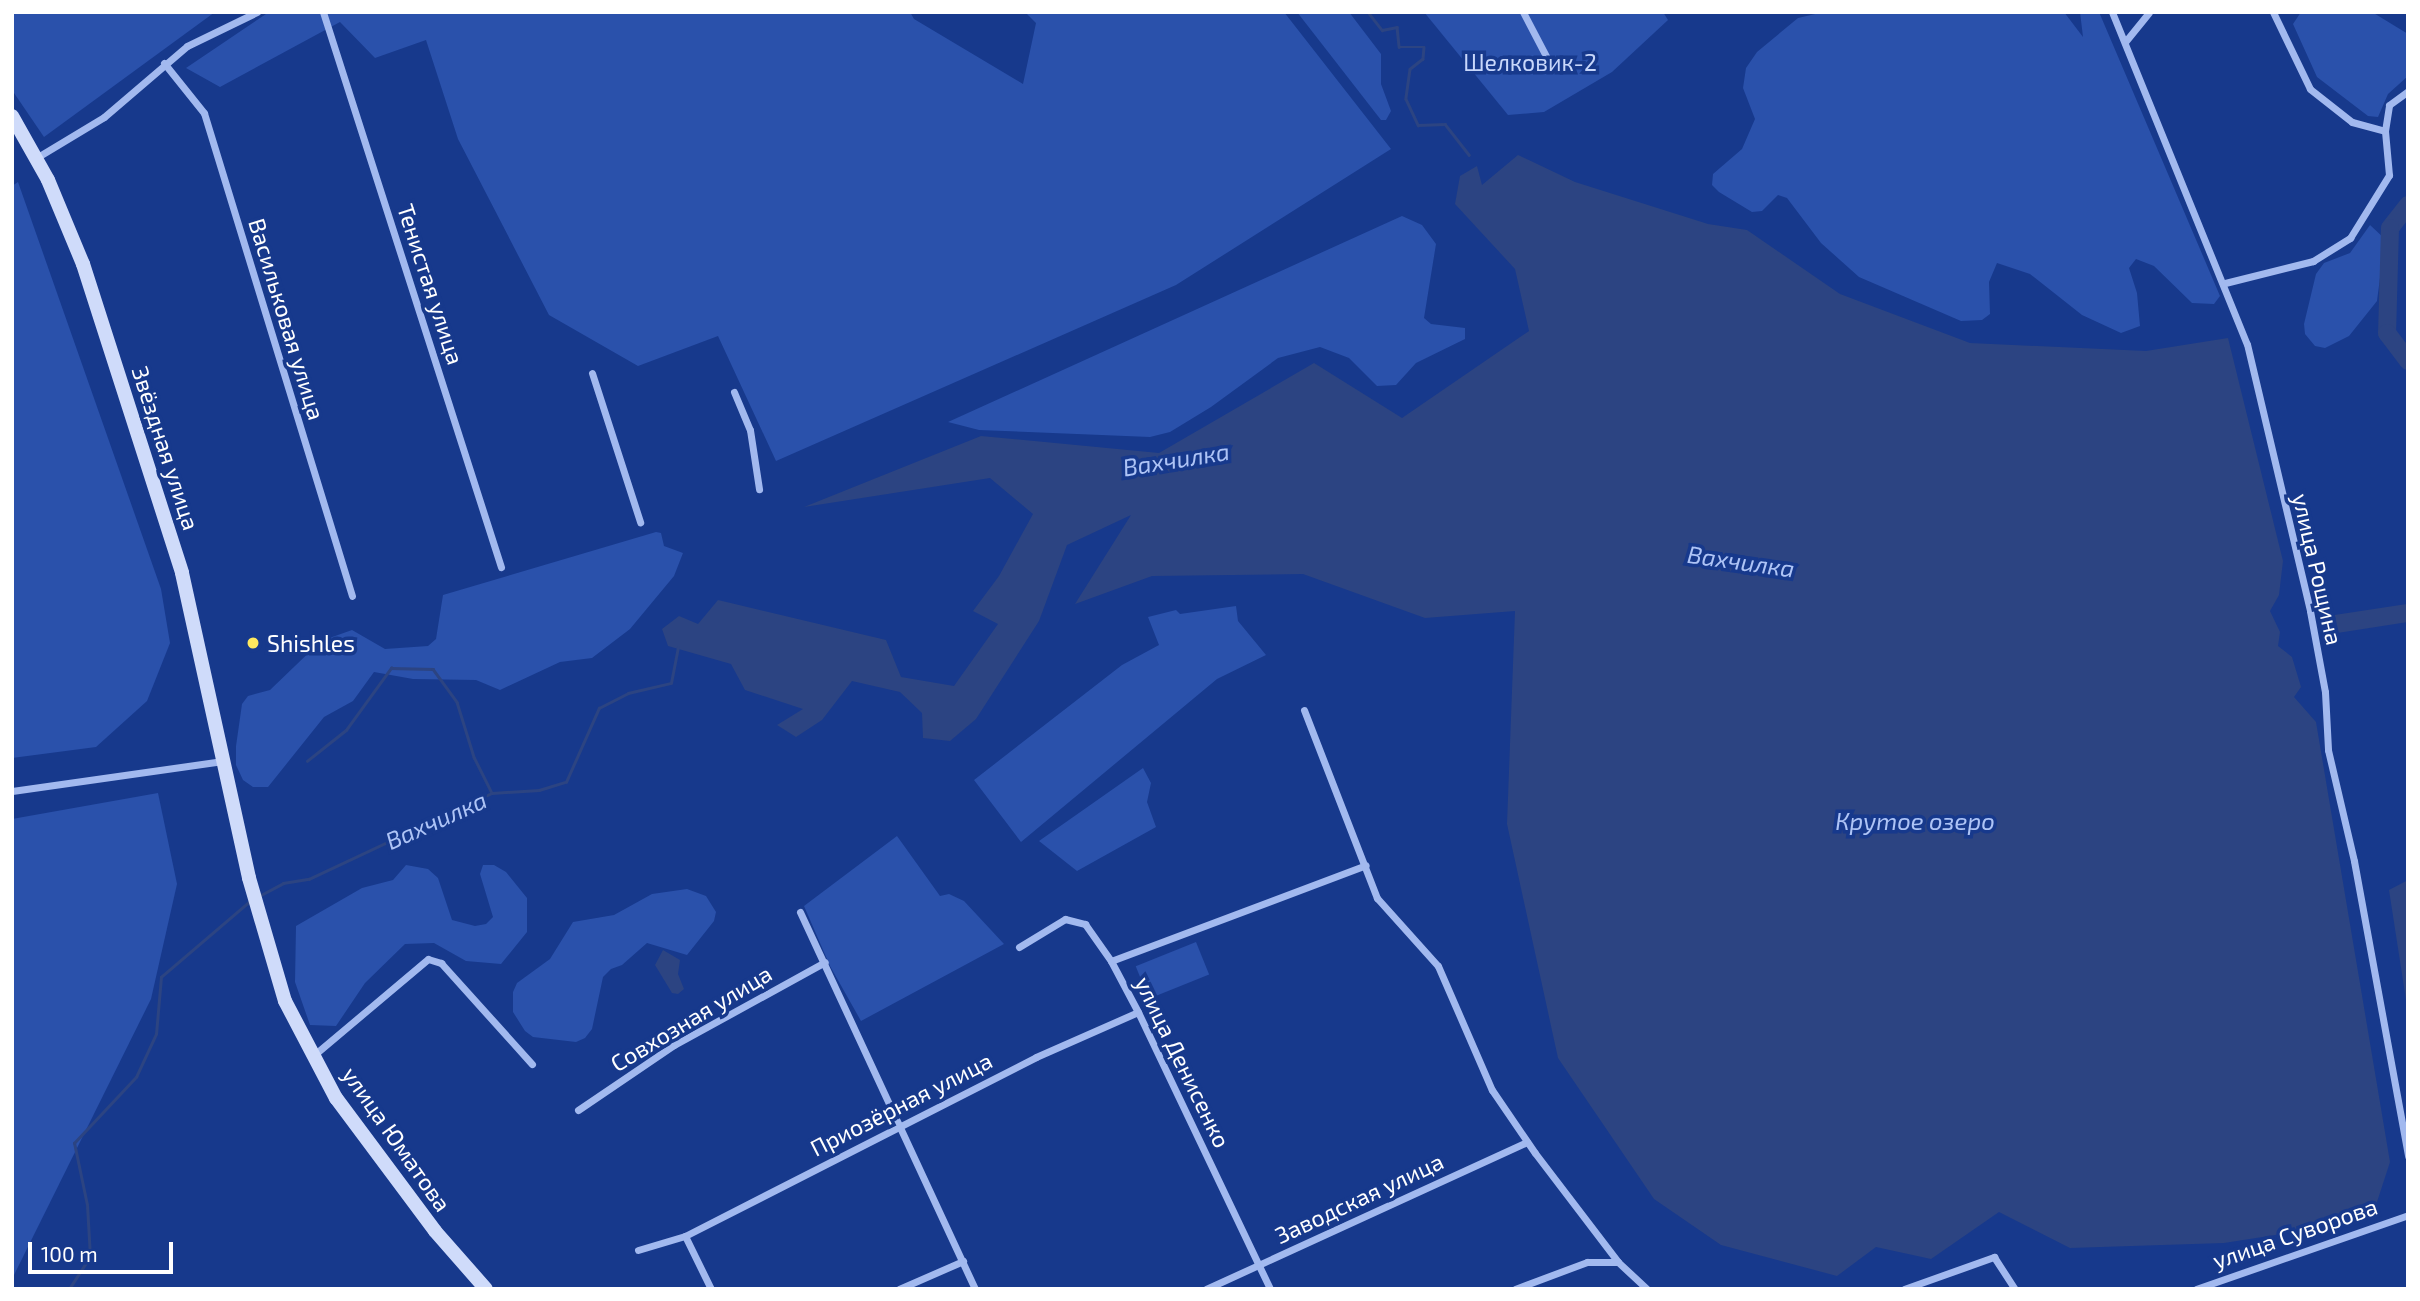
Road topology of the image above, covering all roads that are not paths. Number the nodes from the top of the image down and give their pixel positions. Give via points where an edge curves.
1 (257, 12) edge
2 (323, 12) edge
3 (1523, 12) edge
4 (2112, 12) edge
5 (2149, 12) edge
6 (2273, 12) edge
7 (2125, 42) junction
8 (1547, 58) dead end
9 (164, 63) junction
10 (2408, 91) edge
11 (12, 116) edge
12 (2385, 131) junction
13 (36, 158) junction
14 (2225, 284) junction
15 (593, 373) dead end
16 (734, 392) dead end
17 (759, 489) dead end
18 (640, 522) dead end
19 (502, 567) dead end
20 (352, 596) dead end
21 (1304, 710) dead end
22 (223, 761) junction
23 (12, 791) edge
24 (1366, 865) junction
25 (800, 912) dead end
26 (1019, 947) dead end
27 (1111, 961) junction
28 (825, 962) junction
29 (1138, 1012) junction
30 (314, 1055) junction
31 (532, 1064) dead end
32 (578, 1110) dead end
33 (902, 1125) junction
34 (1527, 1142) junction
35 (2408, 1156) edge
36 (2408, 1215) edge
37 (685, 1236) junction
38 (638, 1250) dead end
39 (963, 1261) junction
40 (1618, 1262) junction
41 (1259, 1265) junction
42 (486, 1289) edge
43 (711, 1289) edge
44 (899, 1289) edge
45 (975, 1289) edge
46 (1206, 1289) edge
47 (1270, 1289) edge
48 (1515, 1289) edge
49 (1647, 1289) edge
50 (1904, 1289) edge
51 (2015, 1289) edge
52 (2196, 1289) edge

1 - 9 street via 187,46
2 - 19 street, Тенистая улица
3 - 8 street
4 - 7 street, улица Рощина
5 - 7 street
6 - 12 street via 2310,89 2352,122
7 - 14 street, улица Рощина
9 - 13 street via 104,117
9 - 20 street, Васильковая улица via 204,113
10 - 12 street via 2389,105
11 - 13 main road, Звёздная улица
12 - 14 street via 2389,175 2350,238 2313,261
13 - 22 main road, Звёздная улица via 83,264 182,573
14 - 35 street, улица Рощина via 2248,344 2310,611 2325,692 2328,750 2354,861
15 - 18 street
16 - 17 street via 750,430
21 - 24 street
22 - 23 street
22 - 30 main road, улица Юматова via 261,925 285,1001
24 - 27 street
24 - 34 street via 1377,898 1438,966 1492,1090
25 - 28 street
26 - 27 street, улица Денисенко via 1065,919 1084,924
27 - 29 street, улица Денисенко
28 - 32 street, Совхозная улица via 674,1045
28 - 33 street
29 - 33 street, Приозёрная улица
29 - 41 street, улица Денисенко
30 - 31 street via 428,959 441,963
30 - 42 main road, улица Юматова via 344,1109 435,1231
33 - 37 street, Приозёрная улица
33 - 39 street
34 - 40 street
34 - 41 street, Заводская улица
36 - 52 street, улица Суворова
37 - 38 street, Приозёрная улица
37 - 43 street
39 - 44 street
39 - 45 street
40 - 48 street via 1587,1262
40 - 49 street
41 - 46 street, Заводская улица
41 - 47 street, улица Денисенко
50 - 51 street via 1994,1257

